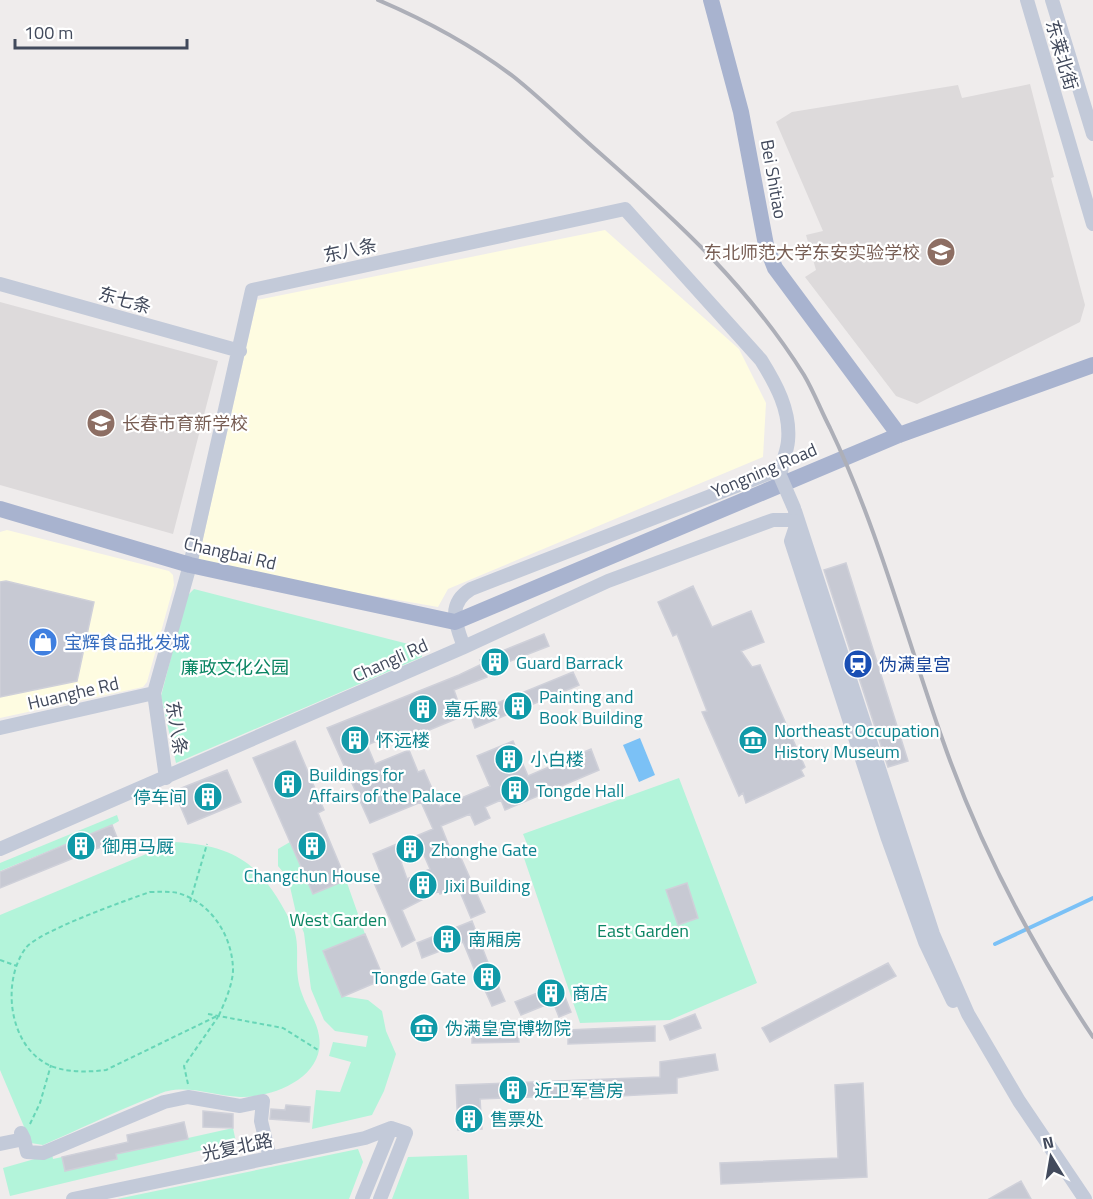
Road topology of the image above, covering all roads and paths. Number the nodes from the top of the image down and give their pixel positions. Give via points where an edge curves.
1 (711, 0) edge
2 (1027, 0) edge
3 (1052, 0) edge
4 (1093, 134) edge
5 (1093, 224) edge
6 (0, 284) edge
7 (240, 351) junction
8 (1093, 365) edge
9 (899, 435) junction
10 (781, 474) junction
11 (0, 509) edge
12 (796, 514) junction
13 (190, 565) junction
14 (455, 622) junction
15 (464, 647) junction
16 (154, 693) junction
17 (0, 728) edge
18 (166, 778) junction
19 (207, 844) dead end
20 (0, 849) edge
21 (191, 900) junction
22 (0, 960) edge
23 (17, 966) junction
24 (208, 1014) dead end
25 (219, 1015) junction
26 (318, 1050) dead end
27 (51, 1065) junction
28 (189, 1090) dead end
29 (391, 1128) junction
30 (22, 1135) junction
31 (0, 1144) edge
32 (270, 1158) junction
33 (73, 1199) edge
34 (363, 1199) edge
35 (380, 1199) edge
36 (1073, 1199) edge
37 (1085, 1199) edge

1 - 9 main road, Bei Shitiao via 741,112 766,245 775,268
2 - 5 street, 东莱北街
3 - 4 street, 东莱北街
6 - 7 street, 东七条
7 - 10 street, 东八条 via 252,290 625,209 761,360 774,381 788,424
7 - 13 street, 东八条
8 - 9 main road, Yongning Road
9 - 14 main road, Yongning Road
10 - 12 street, bridge
10 - 14 street via 471,589 454,604
11 - 13 main road, Changbai Rd
12 - 15 street, Changli Rd via 608,581
12 - 36 street via 791,541 925,942 964,1020
12 - 37 street via 938,945 968,1014 1019,1101
13 - 14 main road, Changbai Rd
13 - 16 street, 东八条
14 - 15 street
15 - 18 street, Changli Rd
16 - 17 street, Huanghe Rd
16 - 18 street, 东八条
18 - 20 street, Changli Rd
19 - 21 path
21 - 23 path via 176,893 150,892 120,902 26,947
21 - 25 path via 212,913 231,950 233,973
22 - 23 path
23 - 27 path via 11,992 12,1014 28,1045
24 - 25 path
25 - 26 path via 283,1028
25 - 27 path via 106,1070 86,1072
25 - 28 path via 184,1066
27 - 30 path via 34,1118
29 - 32 street, 光复北路 via 365,1138
29 - 34 street
29 - 35 street via 406,1133
30 - 31 street
30 - 32 street via 27,1152 43,1153 164,1102 188,1097 240,1106 263,1101 261,1121
32 - 33 street, 光复北路

